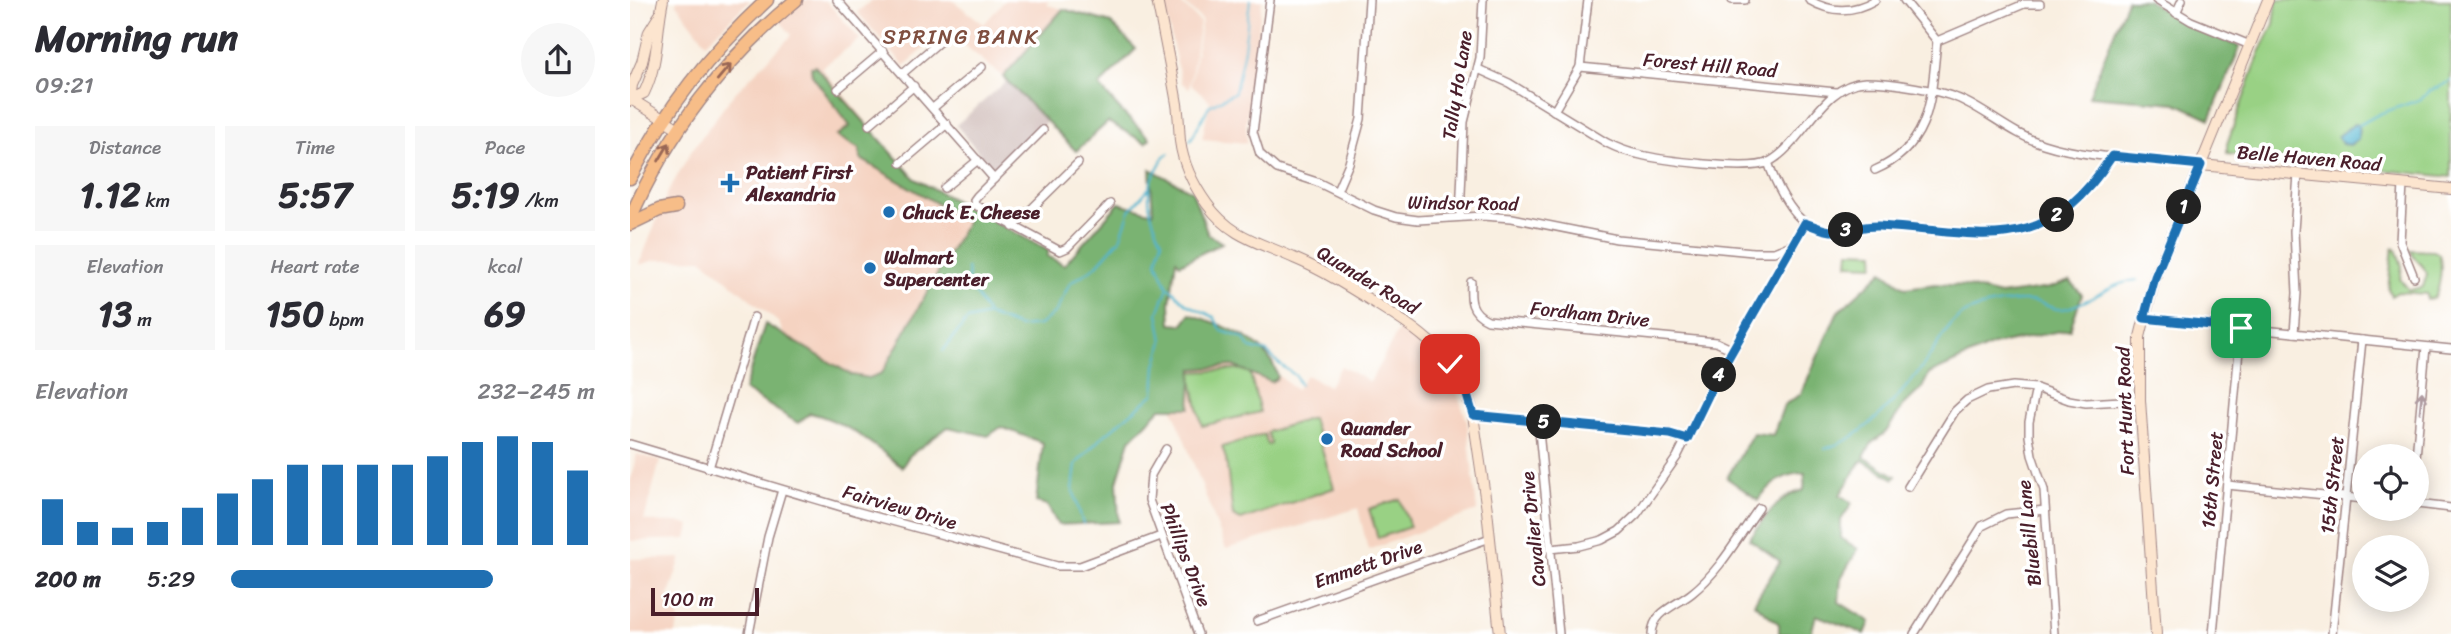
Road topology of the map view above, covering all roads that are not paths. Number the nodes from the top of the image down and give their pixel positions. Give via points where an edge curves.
1 (663, 0) edge
2 (766, 0) edge
3 (796, 0) edge
4 (837, 0) edge
5 (1157, 0) edge
6 (1270, 0) edge
7 (1369, 0) edge
8 (1483, 0) edge
9 (1588, 0) edge
10 (1732, 0) edge
11 (1745, 0) edge
12 (1809, 0) edge
13 (1875, 0) edge
14 (1904, 0) edge
15 (2156, 0) edge
16 (2182, 0) edge
17 (2268, 0) edge
18 (2040, 4) dead end
19 (2176, 13) junction
20 (946, 36) dead end
21 (1937, 41) junction
22 (2250, 45) junction
23 (883, 51) junction
24 (982, 67) dead end
25 (1580, 67) junction
26 (1478, 69) junction
27 (903, 72) junction
28 (914, 86) junction
29 (838, 89) dead end
30 (1930, 91) junction
31 (1836, 92) junction
32 (631, 100) edge
33 (933, 108) junction
34 (1554, 111) junction
35 (664, 118) junction
36 (947, 124) junction
37 (869, 125) dead end
38 (679, 129) junction
39 (1043, 130) dead end
40 (2112, 156) junction
41 (978, 160) junction
42 (1768, 162) junction
43 (901, 163) dead end
44 (1078, 163) dead end
45 (2201, 165) junction
46 (1875, 170) dead end
47 (2298, 174) junction
48 (630, 178) edge
49 (994, 179) junction
50 (2403, 184) junction
51 (944, 188) dead end
52 (2451, 189) edge
53 (1337, 191) junction
54 (1110, 205) dead end
55 (676, 207) dead end
56 (1460, 217) junction
57 (630, 222) edge
58 (1805, 223) junction
59 (1013, 227) junction
60 (1791, 245) junction
61 (2414, 277) dead end
62 (1471, 282) dead end
63 (754, 317) dead end
64 (2144, 318) junction
65 (2241, 328) junction
66 (2294, 333) junction
67 (2362, 340) junction
68 (2426, 346) junction
69 (1733, 349) junction
70 (2451, 349) edge
71 (2036, 388) junction
72 (2140, 400) junction
73 (1473, 415) junction
74 (1538, 421) junction
75 (1687, 439) junction
76 (630, 444) edge
77 (2417, 444) edge
78 (1166, 449) dead end
79 (709, 468) junction
80 (2227, 485) junction
81 (1908, 487) dead end
82 (782, 489) junction
83 (2347, 498) junction
84 (2352, 498) edge
85 (2429, 505) edge
86 (1759, 508) dead end
87 (2451, 508) edge
88 (2045, 510) junction
89 (1161, 536) junction
90 (1490, 538) junction
91 (1550, 549) junction
92 (1257, 621) dead end
93 (1200, 633) edge
94 (749, 634) edge
95 (1500, 634) edge
96 (1559, 634) edge
97 (1652, 634) edge
98 (1913, 634) edge
99 (2054, 634) edge
100 (2156, 634) edge
101 (2213, 634) edge
102 (2332, 634) edge

1 - 32 street via 653,72 644,93
2 - 35 highway via 703,65
38 -> 3 highway via 740,53
4 - 23 street
5 - 73 street, Quander Road via 1178,107 1181,148 1209,207 1249,240 1323,272 1416,329 1450,364
6 - 53 street, Windsor Road via 1253,132 1256,147 1277,169
7 - 53 street via 1362,119
8 - 26 street, Tally Ho Lane
9 - 25 street
10 - 11 street
12 - 13 street via 1836,11
14 - 21 street
15 - 19 street
16 - 19 street
17 - 22 street, Fort Hunt Road
18 - 21 street via 2024,4
19 - 22 street
20 - 27 street
21 - 30 street
22 - 45 street, Fort Hunt Road
23 - 27 street
23 - 29 street
24 - 33 street
25 - 31 street, Forest Hill Road
25 - 34 street
26 - 34 street
26 - 56 street, Tally Ho Lane via 1464,122
27 - 28 street
28 - 33 street
28 - 37 street
30 - 31 street, Belle Haven Road via 1868,82
30 - 40 street, Belle Haven Road via 1962,100 2040,143
30 - 46 street via 1925,121 1914,142 1899,158
31 - 42 street
32 - 35 street
33 - 36 street
34 - 42 street via 1607,143 1639,155 1748,166
35 - 38 street
35 - 48 highway
36 - 41 street
36 - 43 street
57 -> 38 highway
39 - 49 street
40 - 45 street, Belle Haven Road
40 - 58 street via 2068,206 2015,233 1983,236 1877,226 1833,231
41 - 49 street
41 - 51 street
42 - 58 street via 1782,192
44 - 59 street
45 - 47 street, Belle Haven Road
45 - 64 street, Fort Hunt Road via 2155,277
47 - 50 street, Belle Haven Road
47 - 66 street
49 - 59 street via 974,200 975,205
50 - 52 street, Belle Haven Road
50 - 61 street via 2400,242
53 - 56 street, Windsor Road via 1396,217
54 - 59 street via 1063,251
55 - 57 highway
56 - 60 street, Windsor Road via 1512,218 1617,239 1754,252 1774,252
58 - 60 street
60 - 69 street
62 - 69 street, Fordham Drive via 1471,306 1488,320 1716,342
63 - 79 street
64 - 65 street
64 - 72 street, Fort Hunt Road via 2139,347
65 - 66 street
65 - 80 street, 16th Street
66 - 67 street
67 - 68 street
67 - 83 street, 15th Street
68 - 70 street
77 -> 68 street
69 - 75 street
71 - 72 street via 2080,402
71 - 81 street via 1998,387 1960,405
71 - 88 street, Bluebill Lane via 2029,436
72 - 100 street, Fort Hunt Road
73 - 74 street
73 - 90 street, Quander Road
74 - 75 street
74 - 91 street, Cavalier Drive
75 - 91 street via 1658,486 1625,526 1592,543
76 - 79 street, Fairview Drive
78 - 89 street, Phillips Drive via 1154,466 1148,492
79 - 82 street, Fairview Drive
80 - 83 street
80 - 101 street, 16th Street
82 - 89 street, Fairview Drive via 1057,566 1080,566
82 - 94 street
83 - 84 street
83 - 102 street, 15th Street
85 - 87 street
86 - 97 street via 1708,577 1658,616
88 - 98 street via 2006,514 1982,526
88 - 99 street, Bluebill Lane
89 - 93 street, Phillips Drive
90 - 92 street, Emmett Drive
90 - 95 street, Quander Road
91 - 96 street, Cavalier Drive

